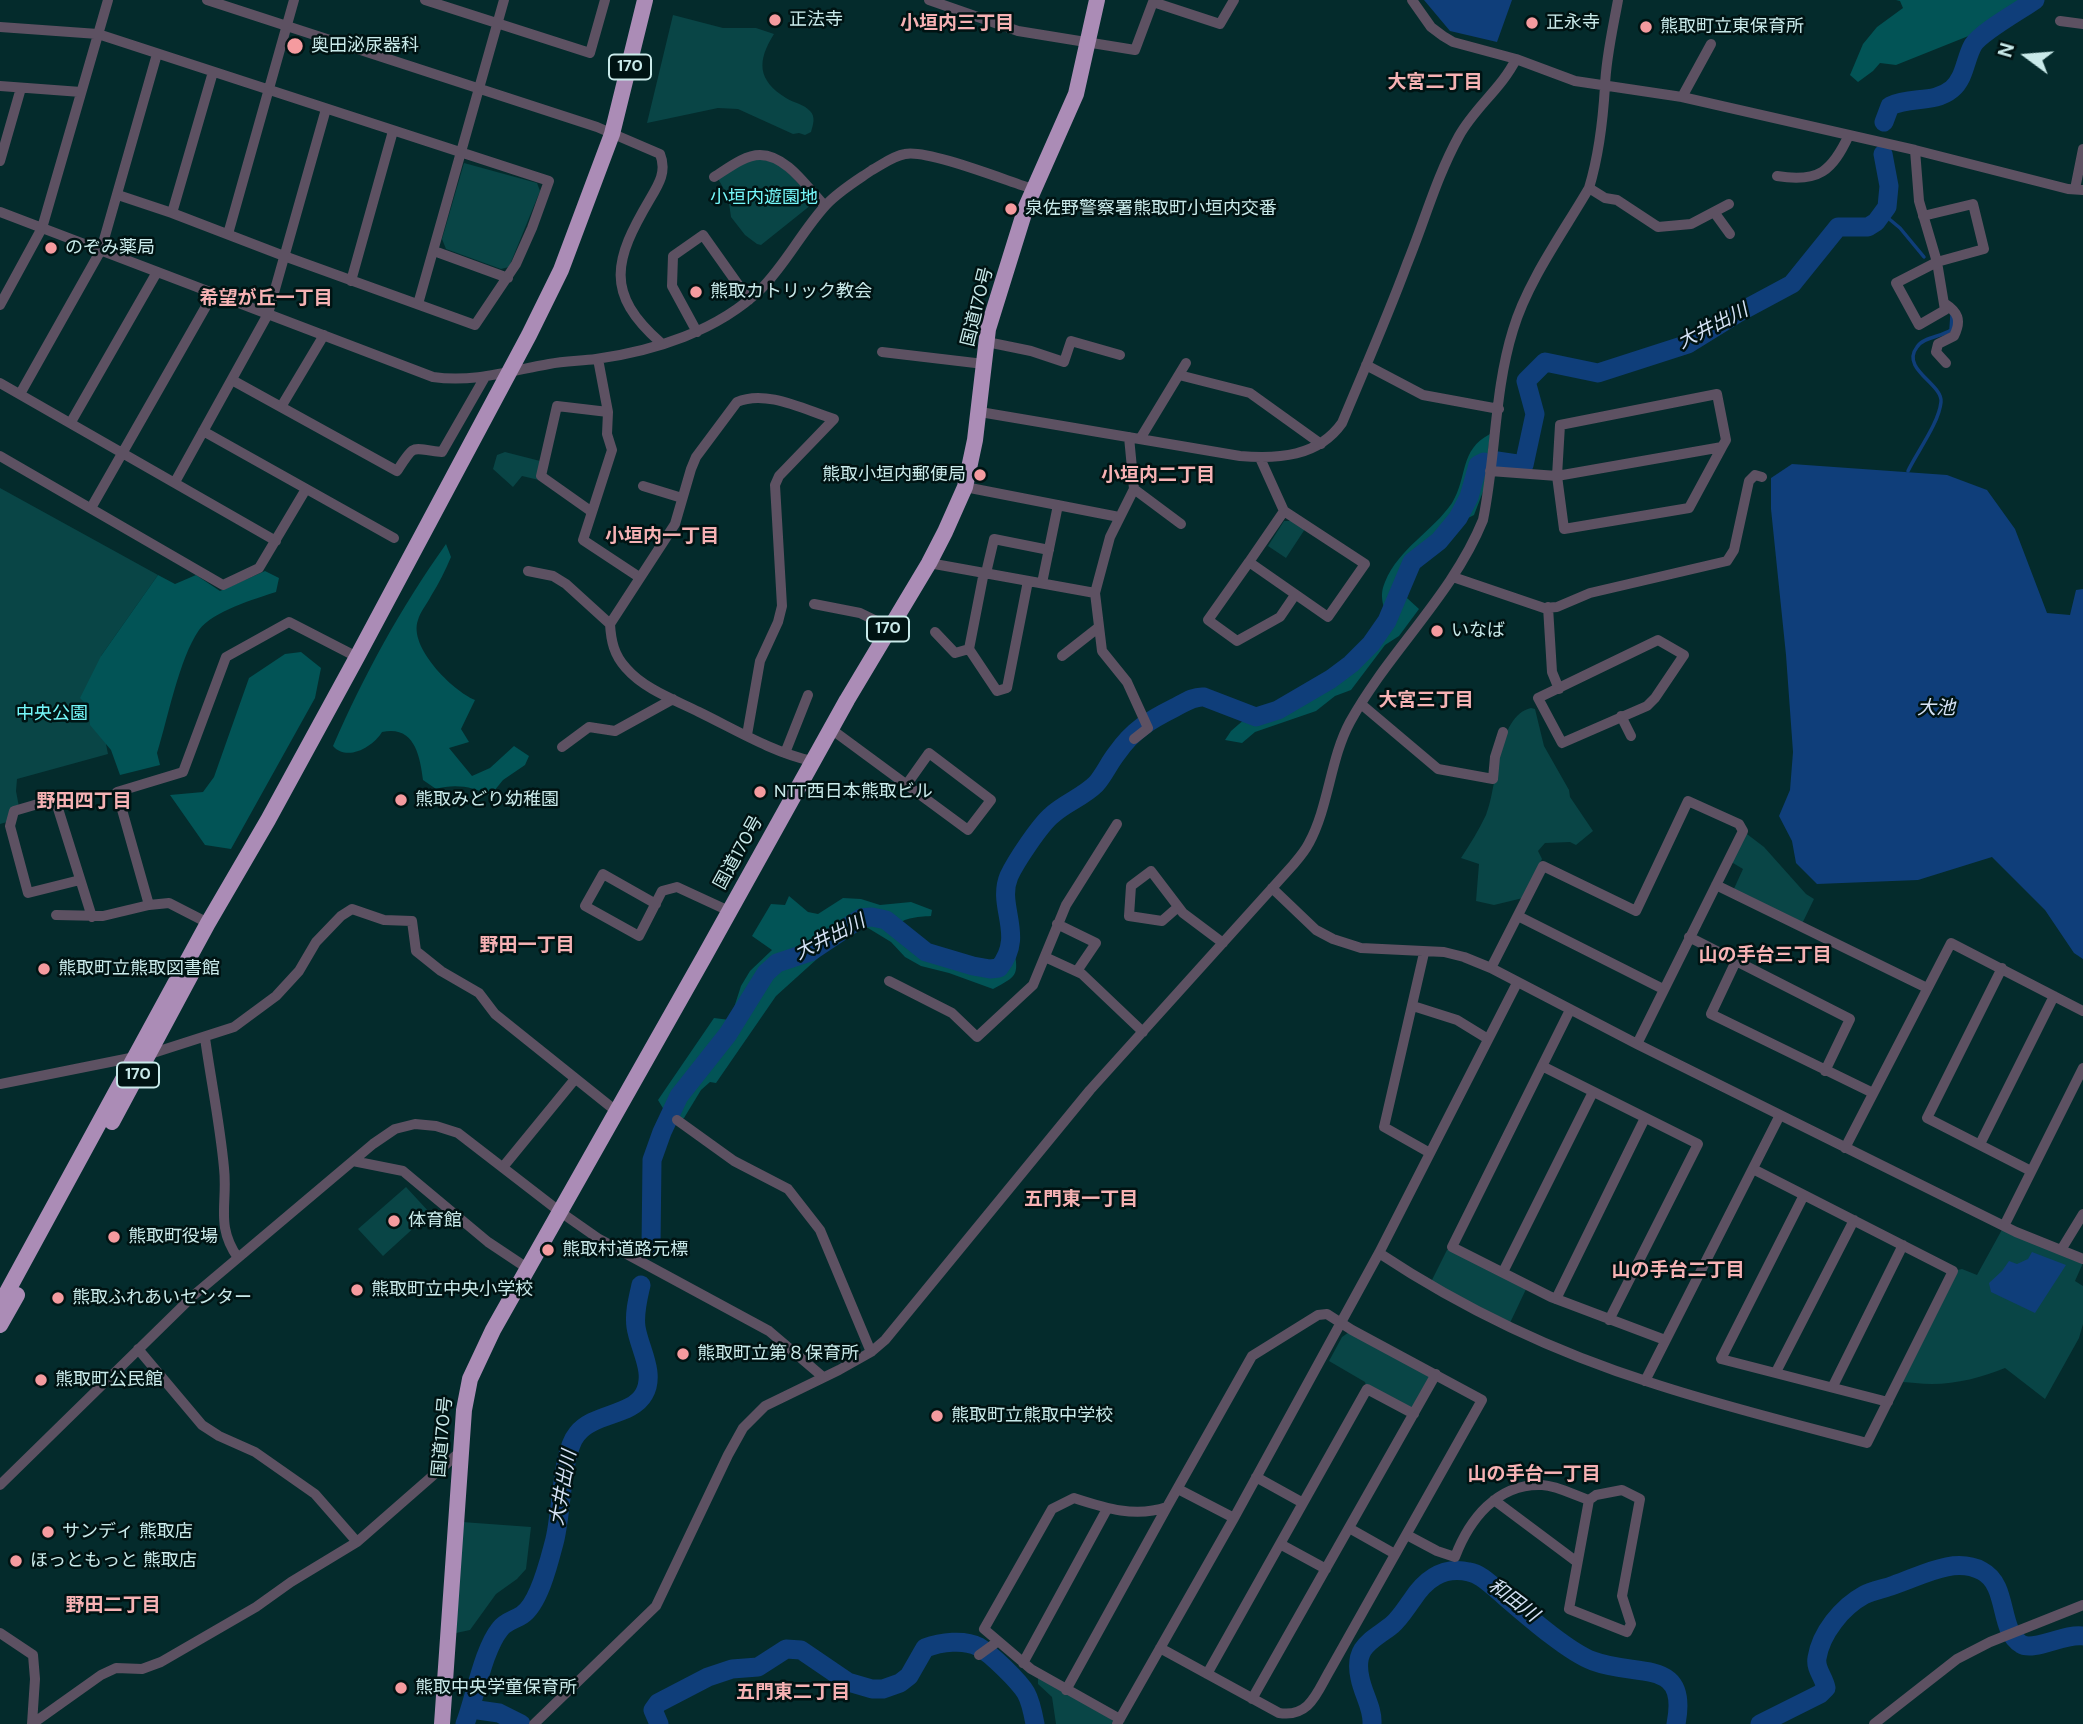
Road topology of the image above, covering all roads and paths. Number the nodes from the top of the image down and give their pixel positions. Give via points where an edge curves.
1 (108, 0) edge
2 (207, 0) edge
3 (294, 0) edge
4 (504, 0) edge
5 (605, 0) edge
6 (645, 0) edge
7 (929, 0) edge
8 (1097, 0) edge
9 (1234, 0) edge
10 (1412, 0) edge
11 (1618, 0) edge
12 (429, 1) edge
13 (2060, 21) dead end
14 (498, 24) junction
15 (2083, 24) edge
16 (287, 25) junction
17 (0, 27) edge
18 (98, 34) junction
19 (1089, 42) junction
20 (1711, 44) dead end
21 (157, 54) junction
22 (1516, 59) junction
23 (213, 72) junction
24 (0, 86) edge
25 (1605, 87) junction
26 (20, 88) junction
27 (480, 88) junction
28 (269, 90) junction
29 (81, 92) junction
30 (1682, 97) junction
31 (326, 110) junction
32 (393, 131) junction
33 (612, 134) junction
34 (1849, 135) junction
35 (2, 147) edge
36 (2083, 149) edge
37 (1915, 150) junction
38 (461, 152) junction
39 (0, 161) edge
40 (1777, 176) dead end
41 (714, 177) dead end
42 (1589, 188) junction
43 (1033, 190) junction
44 (2079, 190) edge
45 (118, 195) junction
46 (1729, 204) dead end
47 (825, 206) junction
48 (0, 212) edge
49 (1714, 212) junction
50 (172, 213) junction
51 (1923, 216) junction
52 (42, 228) junction
53 (228, 234) junction
54 (1730, 234) dead end
55 (101, 250) junction
56 (434, 251) junction
57 (284, 257) junction
58 (1937, 262) junction
59 (157, 272) junction
60 (508, 278) junction
61 (351, 281) junction
62 (213, 294) junction
63 (748, 300) junction
64 (1944, 303) junction
65 (418, 304) junction
66 (0, 305) edge
67 (268, 314) junction
68 (697, 332) junction
69 (324, 335) junction
70 (986, 342) junction
71 (661, 343) junction
72 (882, 352) dead end
73 (1120, 355) dead end
74 (598, 359) junction
75 (984, 363) junction
76 (1186, 363) dead end
77 (1946, 363) dead end
78 (1366, 365) junction
79 (1179, 375) junction
80 (485, 377) junction
81 (232, 380) junction
82 (0, 383) edge
83 (20, 394) junction
84 (281, 407) junction
85 (1499, 409) junction
86 (608, 412) junction
87 (980, 412) junction
88 (71, 422) junction
89 (203, 431) junction
90 (1134, 438) junction
91 (1321, 444) junction
92 (1723, 447) junction
93 (122, 452) junction
94 (0, 456) edge
95 (1260, 458) junction
96 (1490, 471) junction
97 (1557, 476) junction
98 (1762, 477) dead end
99 (175, 482) junction
100 (643, 486) dead end
101 (965, 486) junction
102 (306, 489) junction
103 (1134, 489) junction
104 (682, 498) junction
105 (1058, 505) junction
106 (91, 508) junction
107 (592, 512) junction
108 (1284, 512) junction
109 (1119, 517) junction
110 (1181, 524) dead end
111 (394, 538) dead end
112 (276, 541) junction
113 (1049, 550) junction
114 (1249, 562) junction
115 (929, 563) junction
116 (528, 571) dead end
117 (985, 573) junction
118 (639, 577) junction
119 (1453, 577) junction
120 (1028, 581) junction
121 (1042, 583) junction
122 (1095, 593) junction
123 (1295, 595) junction
124 (814, 604) dead end
125 (1548, 607) junction
126 (610, 624) junction
127 (1099, 627) junction
128 (889, 628) junction
129 (935, 632) dead end
130 (969, 649) junction
131 (1062, 656) dead end
132 (357, 657) junction
133 (1559, 689) junction
134 (808, 695) dead end
135 (673, 699) junction
136 (1361, 704) junction
137 (1621, 716) junction
138 (831, 729) junction
139 (1503, 732) dead end
140 (747, 735) junction
141 (1631, 736) dead end
142 (1134, 739) dead end
143 (562, 747) dead end
144 (785, 753) junction
145 (812, 761) junction
146 (907, 784) junction
147 (268, 820) junction
148 (1117, 824) dead end
149 (80, 880) junction
150 (1716, 885) junction
151 (1272, 888) junction
152 (656, 904) junction
153 (149, 905) junction
154 (1178, 907) junction
155 (729, 911) junction
156 (55, 915) dead end
157 (1518, 916) junction
158 (92, 917) junction
159 (208, 923) junction
160 (1057, 924) junction
161 (1689, 937) junction
162 (1223, 943) junction
163 (1424, 953) junction
164 (1045, 957) junction
165 (1736, 961) junction
166 (1492, 968) junction
167 (2002, 968) junction
168 (1077, 971) junction
169 (889, 981) dead end
170 (1517, 983) junction
171 (1927, 988) junction
172 (1663, 989) junction
173 (2054, 996) junction
174 (1413, 1006) junction
175 (1570, 1010) junction
176 (2083, 1011) edge
177 (1143, 1032) junction
178 (205, 1038) junction
179 (1488, 1039) junction
180 (1637, 1044) junction
181 (142, 1055) junction
182 (1542, 1066) junction
183 (2083, 1068) edge
184 (1825, 1071) junction
185 (575, 1079) junction
186 (0, 1084) edge
187 (1593, 1092) junction
188 (1873, 1093) junction
189 (615, 1111) junction
190 (1780, 1115) junction
191 (1645, 1118) junction
192 (677, 1120) dead end
193 (1980, 1144) junction
194 (1845, 1148) junction
195 (1430, 1153) junction
196 (353, 1161) junction
197 (503, 1167) junction
198 (1753, 1168) junction
199 (2031, 1171) junction
200 (1804, 1195) junction
201 (559, 1211) junction
202 (2083, 1214) edge
203 (1854, 1220) junction
204 (2004, 1226) junction
205 (1903, 1245) junction
206 (2061, 1250) junction
207 (1379, 1253) junction
208 (238, 1258) junction
209 (2083, 1259) edge
210 (527, 1268) junction
211 (1503, 1272) junction
212 (1556, 1299) junction
213 (0, 1305) edge
214 (1609, 1320) junction
215 (1341, 1323) junction
216 (0, 1325) edge
217 (1665, 1340) junction
218 (138, 1349) junction
219 (872, 1352) junction
220 (1776, 1372) junction
221 (1436, 1374) junction
222 (823, 1377) junction
223 (1645, 1381) junction
224 (1833, 1386) junction
225 (1888, 1402) junction
226 (1413, 1414) junction
227 (461, 1451) junction
228 (1256, 1478) junction
229 (0, 1485) edge
230 (1178, 1489) junction
231 (1494, 1500) junction
232 (1589, 1500) junction
233 (1303, 1503) junction
234 (1167, 1507) junction
235 (1107, 1509) junction
236 (1234, 1518) junction
237 (1349, 1528) junction
238 (1407, 1535) junction
239 (357, 1542) junction
240 (1280, 1545) junction
241 (1395, 1554) junction
242 (1577, 1562) junction
243 (1326, 1569) junction
244 (2083, 1605) edge
245 (0, 1633) edge
246 (994, 1644) junction
247 (1160, 1648) junction
248 (979, 1655) dead end
249 (1023, 1663) junction
250 (1207, 1674) junction
251 (1066, 1690) junction
252 (1252, 1699) junction
253 (1118, 1722) edge
254 (535, 1723) edge
255 (32, 1724) edge
256 (442, 1724) edge
257 (1874, 1724) edge

1 - 18 street
2 - 16 street
3 - 16 street
4 - 14 street
5 - 14 street via 590,53
6 - 33 highway, 170
7 - 19 street via 1018,30
8 - 19 highway, 国道170号 / 170
9 - 19 street via 1220,24 1153,2 1135,50
10 - 22 street via 1443,36
11 - 25 street
12 - 14 street
13 - 15 street
14 - 27 street
16 - 27 street
16 - 28 street
17 - 18 street
18 - 21 street
18 - 29 street
19 - 43 highway, 国道170号 / 170 via 1076,93
20 - 30 street
21 - 23 street
21 - 45 street
22 - 25 street
22 - 78 street via 1453,147
23 - 28 street
23 - 50 street
24 - 26 street
25 - 30 street
25 - 42 street via 1600,141
26 - 29 street
26 - 35 street
27 - 33 street
27 - 38 street
28 - 31 street
28 - 53 street
29 - 52 street
30 - 34 street
31 - 32 street
31 - 57 street
32 - 38 street
32 - 61 street
33 - 71 street via 660,154 665,165 629,238 620,282 629,308
33 - 132 highway, 170 via 561,270 530,335
34 - 37 street
34 - 40 street via 1826,170 1797,179
35 - 39 street
36 - 44 street
37 - 44 street
37 - 51 street
38 - 56 street
38 - 60 street via 549,181
41 - 47 street via 742,160 768,157 780,161
42 - 49 street via 1618,200 1658,227 1691,224
42 - 85 street via 1521,307 1503,373
43 - 47 street via 915,153 889,160
43 - 70 highway, 国道170号 / 170
45 - 50 street
45 - 55 street
46 - 49 street
47 - 63 street via 778,271
48 - 52 street
49 - 54 street
50 - 53 street
51 - 58 street
51 - 58 street via 1973,204 1984,249
52 - 55 street
52 - 66 street
53 - 57 street
55 - 59 street
55 - 83 street
56 - 60 street
56 - 65 street
57 - 61 street
57 - 67 street
58 - 64 street
58 - 64 street via 1896,283 1919,325 1945,310
59 - 62 street
59 - 88 street
60 - 65 street via 475,325
61 - 65 street
62 - 67 street
62 - 93 street
63 - 68 street
63 - 68 street via 703,235 673,256 671,270 672,286
64 - 77 street via 1958,318 1954,336 1938,344 1936,352
67 - 69 street
67 - 81 street
68 - 71 street
69 - 80 street via 433,377
69 - 84 street
70 - 73 street via 1063,362 1071,341
70 - 75 highway, 国道170号 / 170
71 - 74 street
72 - 75 street
74 - 80 street
74 - 86 street
75 - 87 highway, 国道170号 / 170
76 - 79 street
78 - 85 street via 1423,395
78 - 91 street via 1342,423
79 - 90 street
79 - 91 street via 1250,393
80 - 84 street via 442,452 410,450 397,471
81 - 84 street
81 - 89 street
82 - 83 street
83 - 88 street
85 - 96 street
86 - 107 street via 611,450
86 - 107 street via 557,406 541,476
87 - 90 street
87 - 101 highway, 国道170号 / 170
88 - 93 street
89 - 99 street
89 - 102 street
90 - 95 street
90 - 103 street
91 - 95 street via 1296,455
92 - 97 street
92 - 97 street via 1689,508 1564,529
92 - 97 street via 1726,440 1717,394 1560,425
93 - 99 street
93 - 106 street
94 - 106 street
95 - 108 street
96 - 97 street
96 - 119 street via 1483,520
98 - 125 street via 1755,475 1749,481 1734,550 1727,561
99 - 112 street
100 - 104 street
101 - 105 street
101 - 115 highway, 国道170号 / 170
102 - 111 street
102 - 112 street
103 - 109 street
103 - 110 street
104 - 118 street via 675,524
104 - 140 street via 696,457 737,402 763,397 834,419 775,485 782,606 760,661
105 - 109 street
105 - 113 street
106 - 112 street via 223,585 260,568
107 - 118 street via 583,540
108 - 114 street
108 - 123 street via 1366,564 1328,617
109 - 122 street
113 - 117 street via 994,539
113 - 121 street
114 - 123 street
114 - 123 street via 1208,620 1237,641 1280,617
115 - 117 street
115 - 128 highway, 国道170号 / 170
116 - 126 street via 566,584
117 - 120 street
117 - 130 street
118 - 126 street
119 - 125 street
119 - 136 street
120 - 121 street
120 - 130 street via 1007,688 997,691
121 - 122 street
122 - 127 street
124 - 128 street via 860,613
125 - 133 street via 1552,672
126 - 135 street via 613,649 628,670
127 - 131 street
127 - 142 street via 1102,651 1127,682 1146,723
128 - 138 highway, 国道170号 / 170
129 - 130 street via 956,653
132 - 147 highway, 170
132 - 153 street via 289,622 226,657 183,772 117,792
133 - 137 street via 1538,698 1562,743
133 - 137 street via 1658,640 1684,655 1655,698
134 - 144 street
135 - 140 street
135 - 143 street via 615,731 589,727
136 - 139 street via 1438,769 1493,779
136 - 151 street via 1336,757 1308,845
137 - 141 street
138 - 145 highway, 国道170号 / 170
138 - 146 street
140 - 144 street
144 - 145 street
145 - 155 highway, 国道170号 / 170
146 - 146 street via 968,830 991,800 929,753
147 - 159 highway, 170
147 - 181 highway, 170 via 249,866
148 - 160 street
149 - 149 street via 55,799 14,811 10,826 28,893
149 - 158 street
150 - 157 street via 1743,831 1739,824 1688,801 1636,911 1543,866
150 - 161 street
150 - 171 street
151 - 162 street
151 - 163 street via 1316,930 1333,939 1361,948
152 - 152 street via 639,936 585,906 603,874
152 - 155 street via 662,891 677,887
153 - 158 street
153 - 159 street via 169,903
154 - 154 street via 1151,871 1131,886 1129,916 1162,921
154 - 162 street
155 - 189 highway, 国道170号 / 170
156 - 158 street
157 - 166 street
157 - 172 street
159 - 181 highway, 170
160 - 164 street
160 - 168 street via 1097,943
161 - 165 street
161 - 172 street
162 - 177 street
163 - 166 street via 1444,952
163 - 174 street
164 - 168 street
164 - 169 street via 1033,985 977,1037 952,1013
165 - 184 street via 1850,1019
165 - 184 street via 1711,1014
166 - 170 street
167 - 171 street via 1951,943
167 - 173 street
167 - 193 street via 1927,1118
168 - 177 street
170 - 175 street
170 - 179 street
171 - 188 street
172 - 180 street
173 - 176 street
173 - 193 street
174 - 179 street via 1457,1020
174 - 195 street via 1384,1126
175 - 180 street
175 - 182 street
177 - 219 street
178 - 181 street
178 - 185 street via 234,1027 276,996 299,971 316,942 352,909 384,920 412,921 416,951 479,993 495,1014
178 - 208 street via 225,1171 223,1220 226,1238
179 - 195 street
180 - 190 street
181 - 186 street
181 - 213 highway, 170
181 - 216 highway, 170
182 - 187 street
182 - 211 street via 1452,1247
183 - 199 street
184 - 188 street
185 - 189 street
185 - 197 street
187 - 191 street
187 - 211 street
188 - 194 street
189 - 201 highway, 国道170号 / 170
190 - 194 street
190 - 198 street
191 - 212 street
191 - 214 street via 1698,1144
192 - 219 street via 734,1161 788,1189 820,1230
193 - 199 street
194 - 204 street
195 - 207 street
196 - 197 street via 395,1129 415,1124 458,1133
196 - 208 street
196 - 210 street via 403,1171 488,1242
197 - 201 street
198 - 200 street
198 - 217 street
199 - 204 street
200 - 203 street
200 - 220 street via 1721,1359
201 - 210 highway, 国道170号 / 170
201 - 222 street via 599,1240 769,1331
202 - 206 street
203 - 205 street
203 - 220 street
204 - 206 street
205 - 224 street
205 - 225 street via 1953,1271
206 - 209 street
207 - 215 street
207 - 223 street via 1509,1325
208 - 218 street
210 - 227 highway, 国道170号 / 170 via 471,1377
211 - 212 street
212 - 214 street
214 - 217 street
215 - 221 street
215 - 228 street
215 - 230 street via 1327,1314 1318,1315 1252,1356
217 - 223 street
218 - 229 street
218 - 239 street via 202,1425 255,1452 315,1494
219 - 222 street
220 - 224 street
221 - 226 street
221 - 238 street via 1482,1400
222 - 254 street via 765,1406 743,1428 656,1606
223 - 225 street via 1867,1443
224 - 225 street
226 - 233 street via 1367,1389
226 - 237 street
227 - 239 street
227 - 256 highway, 国道170号 / 170
228 - 233 street
228 - 236 street
230 - 234 street
230 - 236 street
231 - 232 street via 1507,1491 1542,1485
231 - 238 street via 1473,1521 1455,1557
231 - 242 street
232 - 242 street
232 - 242 street via 1622,1490 1640,1499 1622,1596 1631,1624 1627,1632 1569,1608
233 - 240 street
234 - 235 street via 1150,1513
234 - 251 street
235 - 246 street via 1074,1499 1052,1509 984,1629
235 - 249 street
236 - 247 street
237 - 241 street
237 - 243 street
238 - 241 street
239 - 255 street via 180,1653 142,1669 116,1668
240 - 243 street
240 - 250 street
241 - 252 street via 1303,1711 1279,1713
243 - 252 street
244 - 257 street via 1957,1660
245 - 255 street via 33,1655
246 - 248 street
246 - 249 street
247 - 250 street
247 - 253 street
249 - 251 street
250 - 252 street
251 - 253 street

